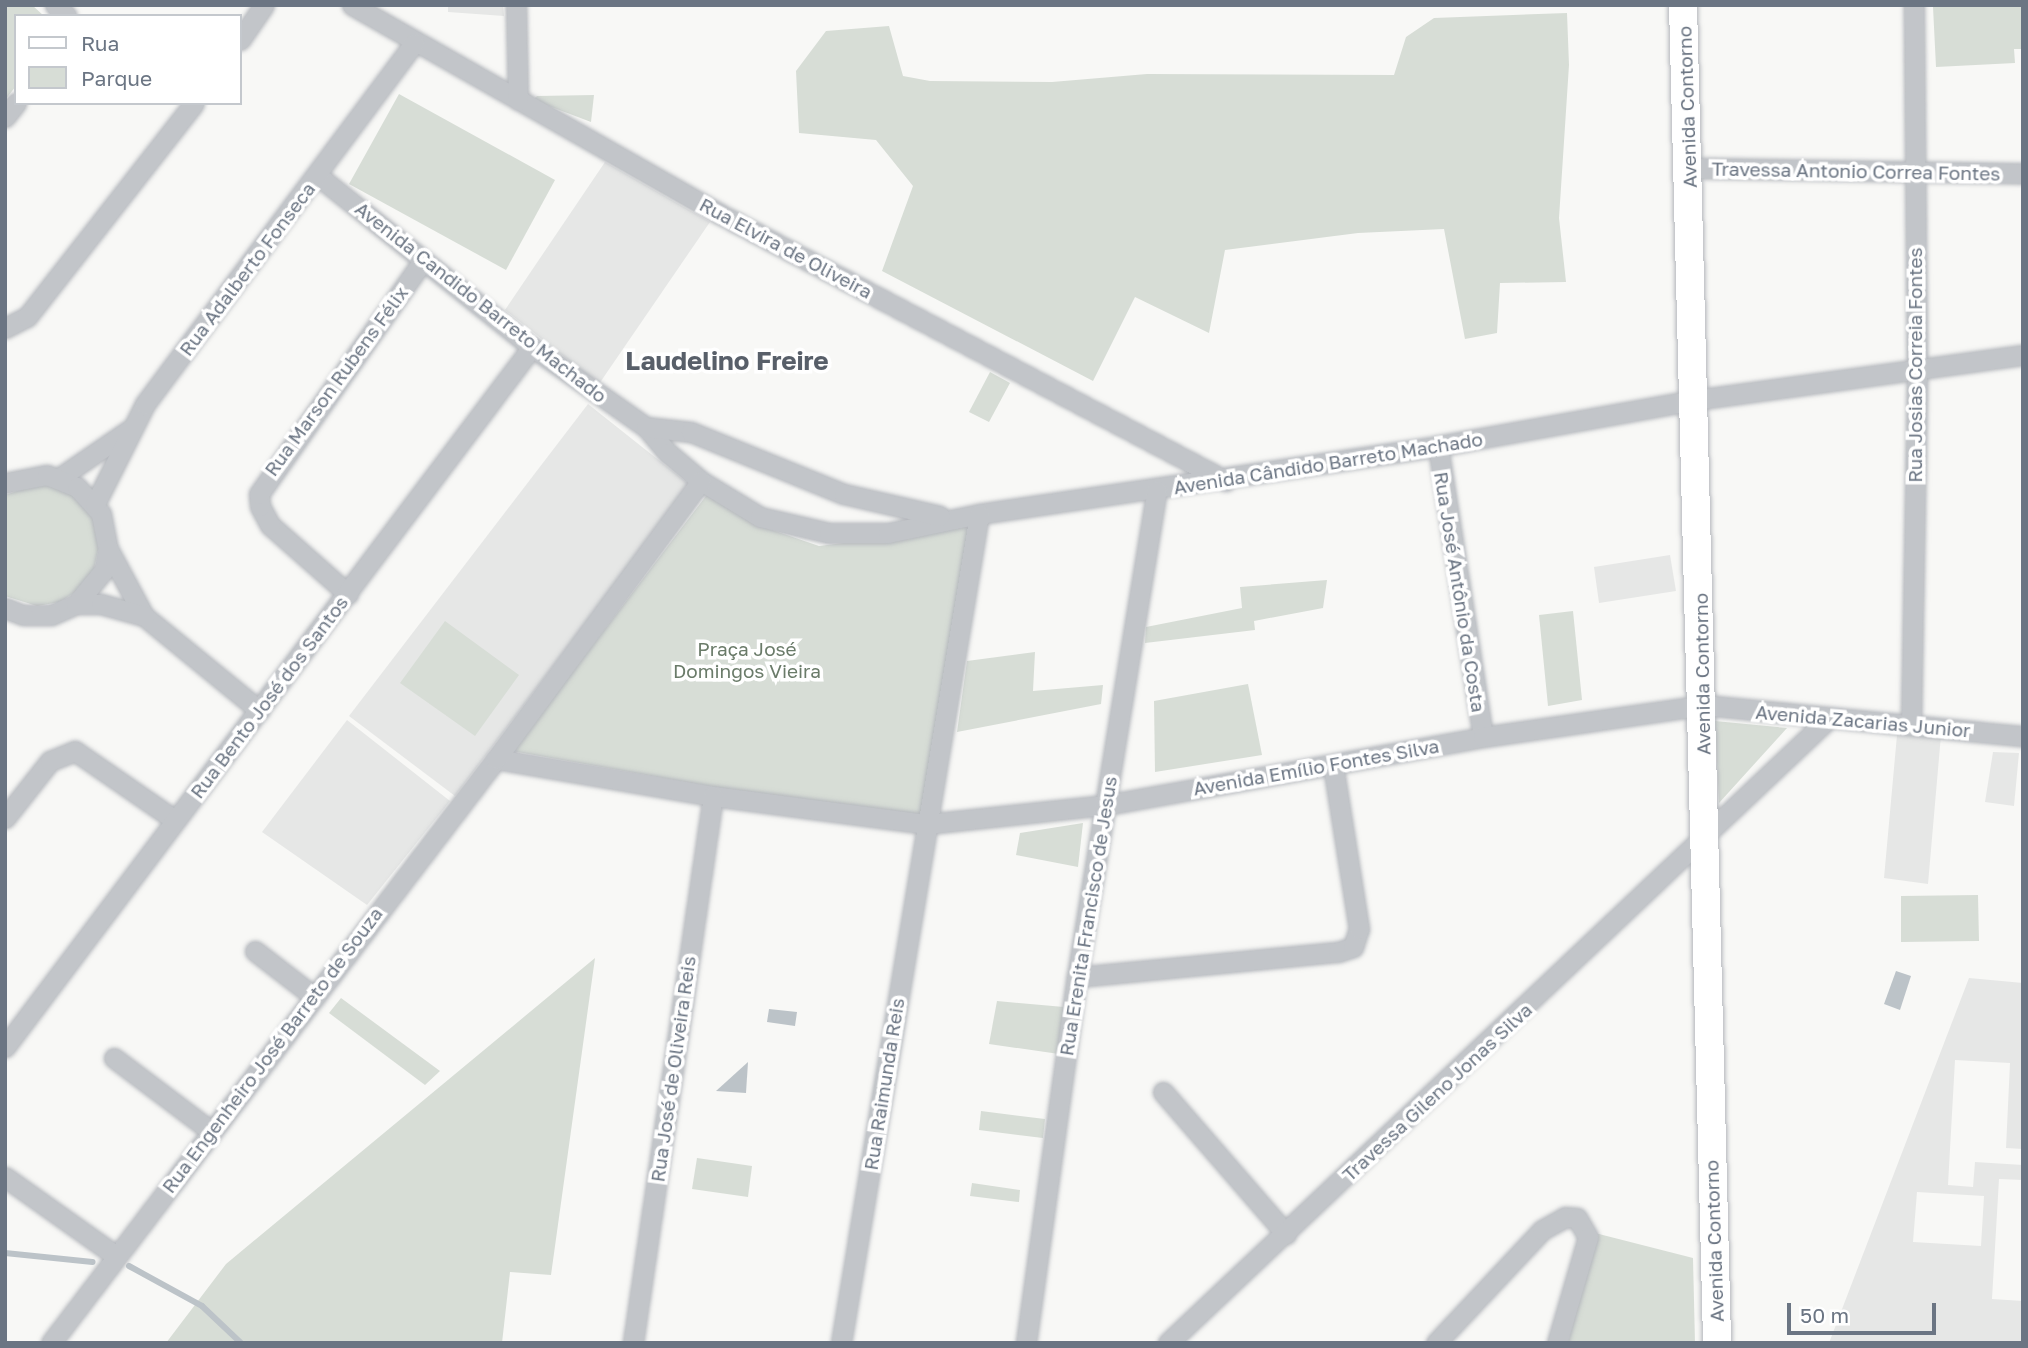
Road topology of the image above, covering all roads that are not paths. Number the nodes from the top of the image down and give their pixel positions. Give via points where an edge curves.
1 (264, 5) edge
2 (352, 5) edge
3 (516, 5) edge
4 (1683, 5) edge
5 (1914, 5) edge
6 (242, 37) edge
7 (414, 43) junction
8 (518, 100) junction
9 (188, 105) edge
10 (1690, 168) junction
11 (1913, 172) junction
12 (2023, 173) edge
13 (317, 175) junction
14 (423, 261) junction
15 (5, 328) edge
16 (532, 346) junction
17 (2023, 355) edge
18 (1917, 368) junction
19 (1694, 400) junction
20 (646, 427) junction
21 (128, 430) junction
22 (682, 430) junction
23 (1438, 446) junction
24 (668, 453) junction
25 (59, 478) junction
26 (7, 481) edge
27 (701, 481) junction
28 (1226, 481) junction
29 (1157, 491) junction
30 (95, 505) junction
31 (970, 516) junction
32 (108, 549) junction
33 (348, 594) junction
34 (76, 604) junction
35 (14, 611) edge
36 (144, 616) junction
37 (5, 624) edge
38 (1704, 705) junction
39 (259, 710) junction
40 (1828, 720) junction
41 (1911, 725) junction
42 (2023, 736) edge
43 (1483, 737) junction
44 (496, 759) junction
45 (1333, 765) junction
46 (713, 796) junction
47 (1106, 805) junction
48 (5, 818) edge
49 (174, 820) junction
50 (927, 824) junction
51 (1704, 839) junction
52 (255, 951) dead end
53 (1077, 977) junction
54 (312, 995) junction
55 (5, 1047) edge
56 (114, 1058) dead end
57 (1163, 1092) dead end
58 (211, 1130) junction
59 (5, 1177) edge
60 (1286, 1234) junction
61 (116, 1256) junction
62 (51, 1343) edge
63 (632, 1343) edge
64 (841, 1343) edge
65 (1026, 1343) edge
66 (1168, 1343) edge
67 (1436, 1343) edge
68 (1557, 1343) edge
69 (1717, 1343) edge

1 - 6 street
2 - 7 street, Rua Elvira de Oliveira
3 - 8 street
4 - 10 main road, Avenida Contorno
5 - 11 street, Rua Josias Correia Fontes
7 - 8 street, Rua Elvira de Oliveira
7 - 13 street, Rua Adalberto Fonseca
8 - 28 street, Rua Elvira de Oliveira via 718,213
9 - 15 street via 27,317
10 - 11 street, Travessa Antonio Correa Fontes
10 - 19 main road, Avenida Contorno
11 - 12 street, Travessa Antonio Correa Fontes
11 - 18 street, Rua Josias Correia Fontes
13 - 14 street, Avenida Candido Barreto Machado
13 - 21 street, Rua Adalberto Fonseca
14 - 16 street, Avenida Candido Barreto Machado
14 - 33 street, Rua Marson Rubens Félix via 259,494 270,524
16 - 20 street, Avenida Candido Barreto Machado
16 - 33 street, Rua Bento José dos Santos
17 - 18 street, Avenida Cândido Barreto Machado
18 - 19 street, Avenida Cândido Barreto Machado
18 - 41 street, Rua Josias Correia Fontes
19 - 23 street, Avenida Cândido Barreto Machado
19 - 38 main road, Avenida Contorno
20 - 22 street
20 - 24 street
21 - 25 street
21 - 30 street, Rua Adalberto Fonseca
22 - 24 street
22 - 31 street via 872,504
23 - 28 street, Avenida Cândido Barreto Machado
23 - 43 street, Rua José Antônio da Costa
24 - 27 street
25 - 26 street via 35,475
25 - 30 street
27 - 31 street via 761,517 805,530 863,535
27 - 44 street
28 - 29 street, Avenida Cândido Barreto Machado
29 - 31 street, Avenida Cândido Barreto Machado
29 - 47 street, Rua Erenita Francisco de Jesus
30 - 32 street via 107,531
31 - 50 street
32 - 34 street via 104,570
32 - 36 street
33 - 39 street, Rua Bento José dos Santos
34 - 35 street via 51,615
34 - 36 street via 101,604
35 - 37 street
36 - 39 street
38 - 40 street, Avenida Zacarias Junior
38 - 43 street, Avenida Emílio Fontes Silva
38 - 51 main road, Avenida Contorno
39 - 49 street, Rua Bento José dos Santos
40 - 41 street, Avenida Zacarias Junior
40 - 51 street, Travessa Gileno Jonas Silva
41 - 42 street, Avenida Zacarias Junior
43 - 45 street, Avenida Emílio Fontes Silva
44 - 46 street
44 - 54 street, Rua Engenheiro José Barreto de Souza
45 - 47 street, Avenida Emílio Fontes Silva
45 - 53 street via 1359,929 1353,947
46 - 50 street
46 - 63 street, Rua José de Oliveira Reis
47 - 50 street, Avenida Emílio Fontes Silva
47 - 53 street, Rua Erenita Francisco de Jesus
48 - 49 street via 50,761 75,751
49 - 55 street, Rua Bento José dos Santos
50 - 64 street, Rua Raimunda Reis
51 - 60 street, Travessa Gileno Jonas Silva
51 - 69 main road, Avenida Contorno
52 - 54 street
53 - 65 street, Rua Erenita Francisco de Jesus
54 - 58 street, Rua Engenheiro José Barreto de Souza
56 - 58 street
57 - 60 street
58 - 61 street, Rua Engenheiro José Barreto de Souza
59 - 61 street
60 - 66 street, Travessa Gileno Jonas Silva
61 - 62 street, Rua Engenheiro José Barreto de Souza
67 - 68 street via 1542,1230 1565,1217 1577,1218 1588,1237

